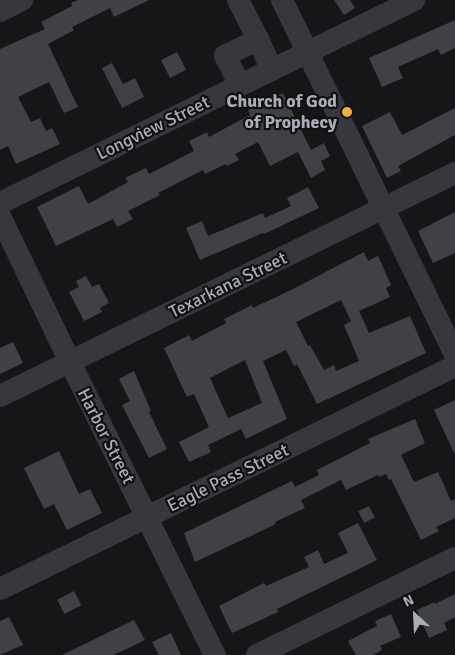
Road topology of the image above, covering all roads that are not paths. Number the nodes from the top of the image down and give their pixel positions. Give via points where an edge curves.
1 (22, 0) edge
2 (238, 0) edge
3 (282, 0) edge
4 (414, 0) edge
5 (0, 11) edge
6 (258, 39) junction
7 (307, 52) junction
8 (272, 70) junction
9 (240, 85) junction
10 (455, 173) edge
11 (0, 203) edge
12 (383, 208) junction
13 (0, 216) edge
14 (455, 355) edge
15 (70, 362) junction
16 (455, 366) edge
17 (0, 396) edge
18 (148, 518) junction
19 (455, 558) edge
20 (0, 589) edge
21 (215, 655) edge
22 (256, 655) edge

1 - 5 street
2 - 6 street
3 - 7 street
4 - 7 street, Longview Street
6 - 8 street
6 - 9 street via 225,56
7 - 8 street, Longview Street
7 - 12 street
8 - 9 street, Longview Street
9 - 11 street, Longview Street
10 - 12 street, Texarkana Street
12 - 14 street
12 - 15 street, Texarkana Street
13 - 15 street, Harbor Street
15 - 17 street, Texarkana Street
15 - 18 street, Harbor Street
16 - 18 street, Eagle Pass Street
18 - 20 street, Eagle Pass Street
18 - 21 street, Harbor Street
19 - 22 street

